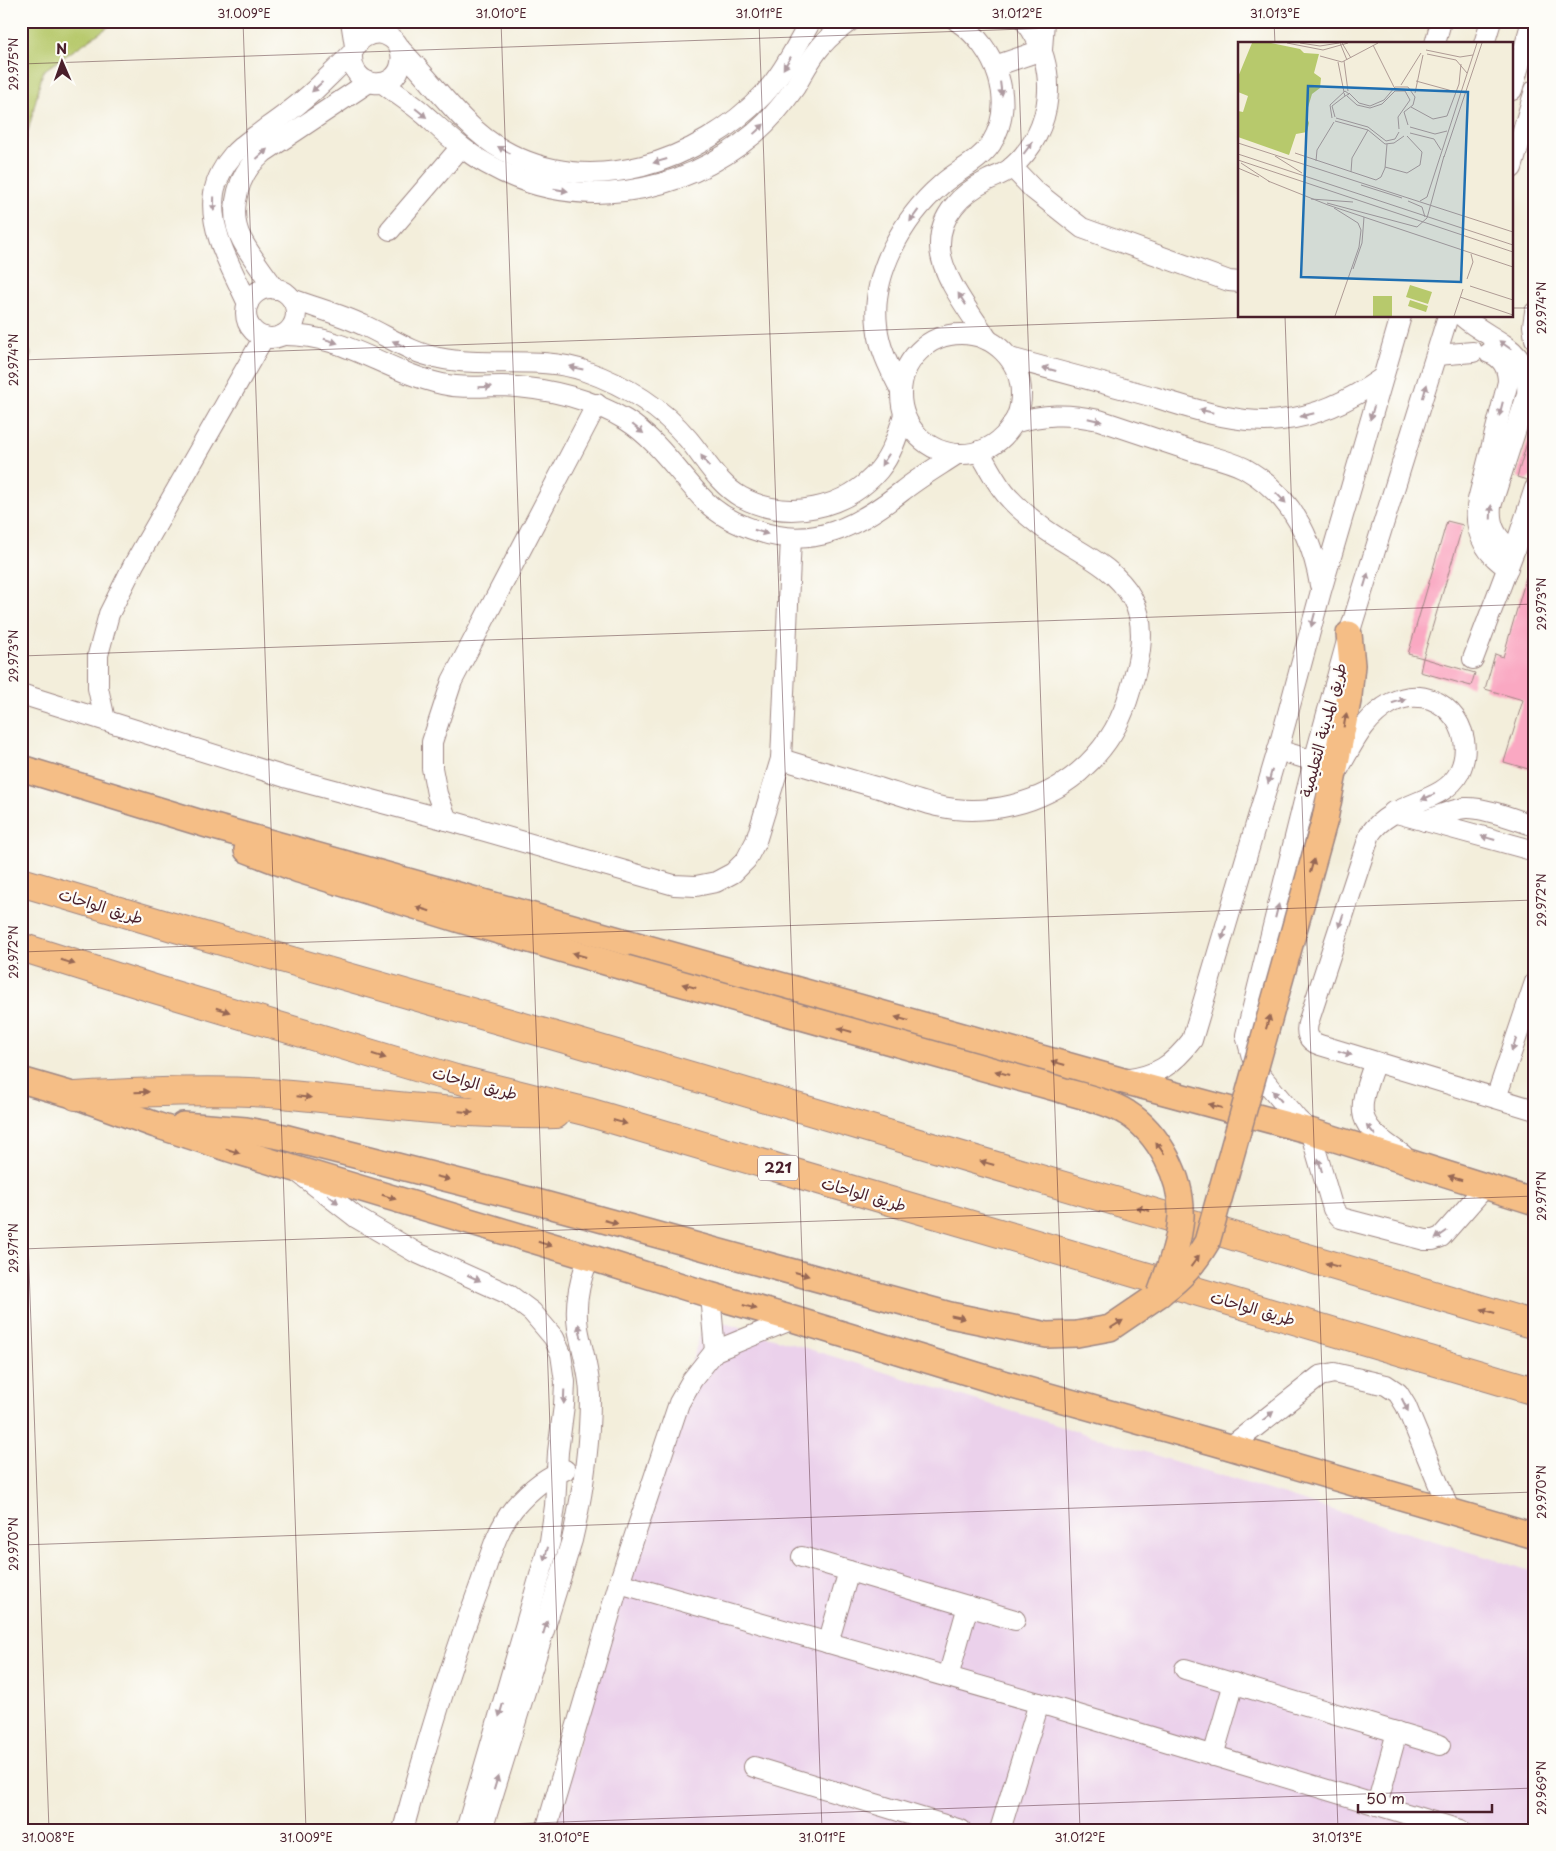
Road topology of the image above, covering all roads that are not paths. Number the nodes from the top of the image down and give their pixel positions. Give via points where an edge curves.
1 (351, 21) edge
2 (395, 21) edge
3 (811, 21) edge
4 (850, 21) edge
5 (957, 21) edge
6 (1025, 21) edge
7 (1044, 21) edge
8 (1441, 21) edge
9 (1491, 21) edge
10 (1532, 21) edge
11 (1436, 42) edge
12 (1485, 42) edge
13 (400, 48) junction
14 (354, 49) junction
15 (1042, 50) junction
16 (995, 66) junction
17 (376, 83) junction
18 (1514, 83) edge
19 (1535, 90) edge
20 (721, 131) junction
21 (461, 147) junction
22 (733, 149) junction
23 (1514, 161) edge
24 (1012, 167) junction
25 (390, 230) dead end
26 (1238, 282) edge
27 (275, 289) junction
28 (292, 299) junction
29 (248, 304) junction
30 (1535, 312) edge
31 (1400, 318) edge
32 (1447, 318) edge
33 (1464, 318) edge
34 (274, 336) junction
35 (1535, 339) edge
36 (988, 340) junction
37 (422, 355) junction
38 (1436, 355) junction
39 (1010, 358) junction
40 (411, 374) junction
41 (1382, 378) junction
42 (900, 389) junction
43 (597, 404) junction
44 (904, 415) junction
45 (1013, 423) junction
46 (979, 451) junction
47 (958, 454) junction
48 (724, 484) junction
49 (1535, 488) edge
50 (707, 503) junction
51 (791, 538) junction
52 (1511, 559) junction
53 (1321, 591) junction
54 (1349, 634) junction
55 (1474, 659) dead end
56 (21, 694) edge
57 (105, 720) junction
58 (1278, 750) junction
59 (781, 759) junction
60 (1314, 761) junction
61 (21, 768) edge
62 (1333, 778) junction
63 (1393, 812) junction
64 (447, 820) junction
65 (1425, 820) junction
66 (211, 826) junction
67 (1535, 826) edge
68 (1535, 851) edge
69 (27, 882) edge
70 (21, 947) edge
71 (1535, 982) edge
72 (1375, 1062) junction
73 (21, 1080) edge
74 (1120, 1080) junction
75 (76, 1096) junction
76 (1496, 1098) junction
77 (1535, 1110) edge
78 (588, 1112) junction
79 (156, 1125) junction
80 (1310, 1131) junction
81 (1424, 1168) junction
82 (294, 1169) junction
83 (1485, 1187) junction
84 (1535, 1202) edge
85 (588, 1256) junction
86 (1160, 1294) junction
87 (710, 1295) junction
88 (793, 1319) junction
89 (1535, 1325) edge
90 (715, 1351) junction
91 (1535, 1391) edge
92 (1230, 1447) junction
93 (585, 1463) junction
94 (556, 1473) junction
95 (1450, 1512) junction
96 (1535, 1536) edge
97 (802, 1557) dead end
98 (849, 1571) junction
99 (619, 1583) junction
100 (968, 1606) junction
101 (1015, 1620) dead end
102 (828, 1643) junction
103 (1185, 1669) dead end
104 (948, 1677) junction
105 (518, 1683) junction
106 (1234, 1684) junction
107 (1040, 1703) junction
108 (1397, 1732) junction
109 (1440, 1745) dead end
110 (1213, 1756) junction
111 (754, 1767) dead end
112 (1377, 1806) junction
113 (403, 1830) edge
114 (466, 1830) edge
115 (482, 1830) edge
116 (546, 1830) edge
117 (961, 1830) edge
118 (1000, 1830) edge
119 (1460, 1830) edge

1 - 14 street
2 - 13 street
3 -> 20 street via 783,69 765,92
22 -> 4 street via 769,119 823,43
5 - 16 street via 984,46
6 - 15 street
7 - 15 street
8 - 11 street
9 - 12 street
10 - 18 street
13 - 14 street via 392,38 372,33 362,38
13 - 17 street via 402,64 395,76
20 -> 13 street via 695,146 640,167 581,174 541,166 503,150 470,127
14 - 17 street via 352,62 355,71 361,78
14 -> 29 street via 290,112 233,154 214,190 213,206 223,248
15 - 16 street
24 -> 15 street via 1030,146 1042,124 1048,100 1048,75
16 -> 42 street via 1002,106 990,145 925,200 896,242 884,268 878,296 877,325 885,359
17 -> 21 street via 424,114
27 -> 17 street via 241,238 236,220 236,200 241,182 264,152
19 - 23 street
20 - 22 street via 732,138
21 -> 22 street via 488,165 536,185 588,193 623,192 665,184 690,175
21 - 25 street
24 - 26 street via 1034,190 1082,228
36 -> 24 street via 944,268 940,246 943,224 954,205 970,189
27 - 28 street
27 - 29 street via 259,292
28 - 34 street via 296,319 289,331
37 -> 28 street via 344,316
29 - 34 street via 247,320 256,334
30 - 35 street
31 - 41 street
32 - 38 street, طريق المدينة التعليمية
52 -> 33 street via 1495,533 1490,515 1527,395 1527,377 1515,353
34 -> 40 street via 300,335 334,341
34 - 57 street via 134,564 109,614 98,655 98,688
36 - 39 street
36 - 42 street via 962,333 937,338 915,353
37 - 40 street
48 -> 37 street via 673,423 640,397 603,377 560,365 472,363
38 -> 52 street via 1481,352 1498,357 1506,368 1508,382 1478,500 1476,523 1491,555
54 -> 38 street, طريق المدينة التعليمية
41 -> 39 street via 1334,407 1308,416 1253,421 1207,412
39 - 45 street via 1019,376 1021,395
40 -> 43 street via 460,387 541,389
41 -> 53 street
42 - 44 street
43 -> 50 street via 627,420 653,442
43 - 64 street via 452,681 432,742 437,794
44 - 47 street via 919,438 944,452
44 -> 48 street via 891,450 879,469 864,485 831,504 804,510 783,510 741,497
45 - 46 street via 999,440
45 -> 53 street via 1056,414 1099,420 1242,468 1268,484 1306,532 1316,561
46 - 47 street
46 - 59 street via 1008,498 1039,525 1122,582 1133,600 1140,619 1137,670 1126,706 1112,734 1090,763 1055,789 1027,801 998,808 968,810 938,806
47 - 51 street via 856,524 820,535
48 - 50 street
49 - 52 street
50 -> 51 street via 746,527
51 - 59 street
52 - 55 street
53 -> 58 street
54 - 60 street, طريق المدينة التعليمية
62 -> 54 main road via 1351,681
56 - 57 street
57 - 64 street via 285,778
58 - 60 street
58 -> 74 street via 1192,1040 1179,1057 1162,1070 1141,1078
59 - 64 street via 756,841 746,860 733,873 716,882 696,886 674,885
80 -> 60 street, طريق المدينة التعليمية via 1261,1076 1246,1035
61 - 66 main road
62 -> 63 street via 1361,730 1382,709 1404,699 1427,699 1438,703 1452,714 1462,729 1466,746 1463,764 1458,776 1442,791
86 -> 62 main road, bridge via 1184,1276 1207,1242 1325,819
63 - 65 street
63 -> 72 street via 1374,827 1366,841 1306,1030 1315,1044
65 - 67 street via 1468,808
68 -> 65 street
74 -> 66 main road
86 -> 66 main road, bridge via 1178,1242 1181,1215 1178,1192 1170,1162 1150,1134 1127,1113 1055,1088 457,920 299,870 244,848
89 -> 69 highway, طريق الواحات
70 -> 78 highway, طريق الواحات / 221 via 456,1079
71 -> 76 street
72 - 76 street
81 -> 72 street via 1379,1139 1364,1120 1362,1104
73 - 75 main road
80 -> 74 main road
75 -> 78 highway via 239,1092 498,1114
75 - 79 main road
76 - 77 street
78 -> 91 highway, طريق الواحات / 221
79 -> 82 main road
79 -> 86 main road via 246,1130 284,1138 530,1200 950,1315 1046,1335 1110,1328
80 - 81 main road
83 -> 80 street via 1444,1234 1433,1240 1345,1219 1333,1209
83 -> 81 main road
82 -> 85 main road
82 -> 94 street via 357,1218 415,1252 508,1294 532,1312 554,1338 561,1354 565,1382
83 - 84 main road
85 - 87 main road
93 -> 85 street via 590,1395 577,1305
87 -> 88 main road
87 - 90 street
88 - 90 street
88 - 92 main road via 996,1382
90 - 99 street via 679,1403
92 - 95 main road
92 -> 95 street via 1320,1376 1334,1373 1386,1385 1398,1393 1406,1406
93 - 94 street
105 -> 93 street via 572,1540
94 -> 105 street via 550,1541
94 - 113 street via 514,1509 498,1536 457,1649
95 - 96 main road
97 - 98 street
98 - 100 street
98 - 102 street
99 - 102 street
99 - 116 street
100 - 101 street
100 - 104 street
102 - 104 street
103 - 106 street
104 - 107 street
105 -> 114 street
115 -> 105 street
106 - 108 street
106 - 110 street
107 - 110 street
107 - 118 street
108 - 109 street
108 - 112 street
110 - 112 street
111 - 117 street
112 - 119 street

